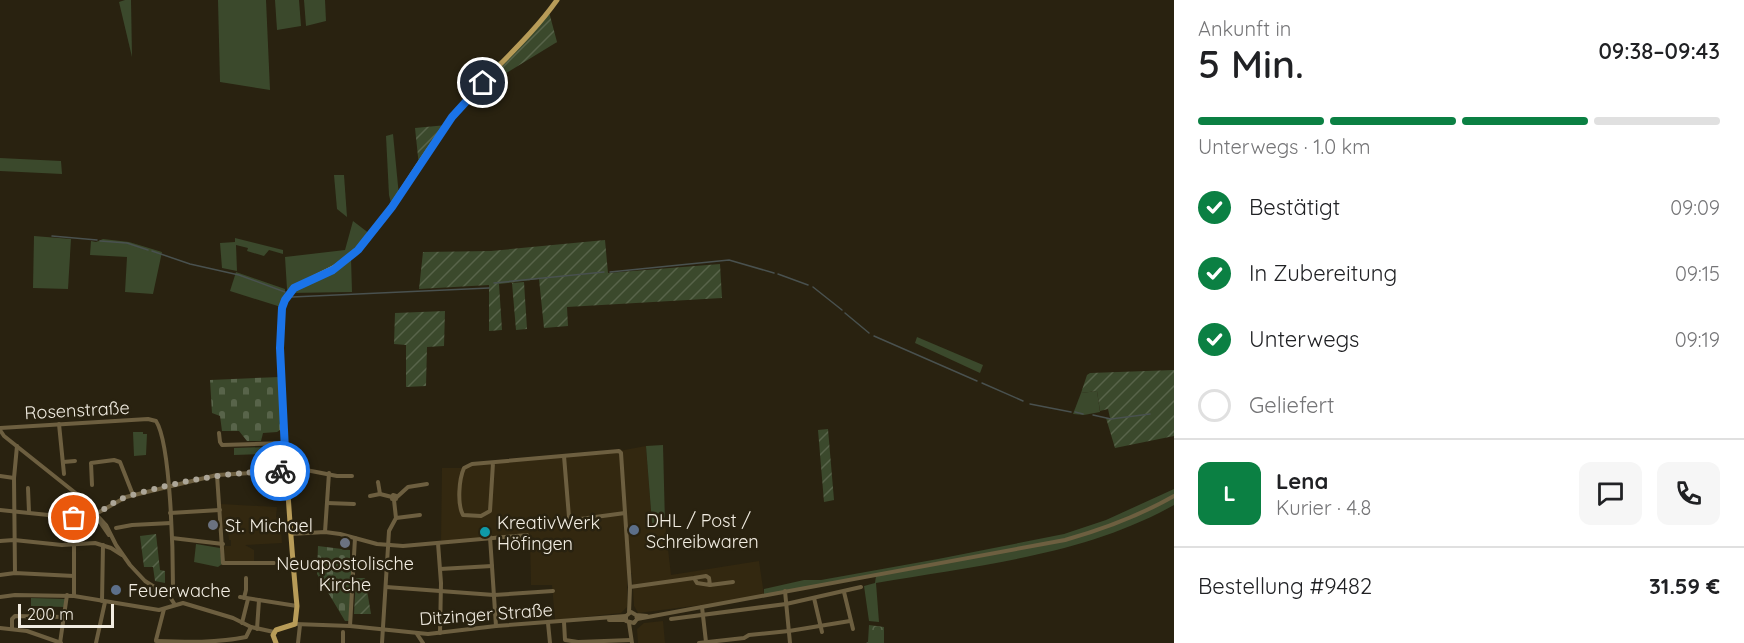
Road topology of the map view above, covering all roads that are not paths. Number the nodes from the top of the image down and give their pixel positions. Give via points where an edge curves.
1 (557, 0) edge
2 (59, 424) junction
3 (0, 429) edge
4 (219, 433) dead end
5 (2, 437) edge
6 (285, 443) junction
7 (17, 446) junction
8 (564, 456) junction
9 (75, 461) dead end
10 (63, 462) junction
11 (492, 463) junction
12 (286, 471) junction
13 (330, 473) junction
14 (64, 474) dead end
15 (217, 475) junction
16 (0, 476) edge
17 (352, 476) dead end
18 (14, 478) junction
19 (378, 482) dead end
20 (427, 484) dead end
21 (92, 485) dead end
22 (168, 486) junction
23 (28, 488) dead end
24 (380, 494) junction
25 (133, 495) junction
26 (370, 496) dead end
27 (1174, 496) edge
28 (394, 498) junction
29 (327, 503) junction
30 (354, 504) dead end
31 (0, 510) edge
32 (220, 510) junction
33 (15, 511) junction
34 (29, 512) junction
35 (170, 513) junction
36 (625, 513) junction
37 (96, 514) junction
38 (420, 515) dead end
39 (74, 518) junction
40 (396, 518) junction
41 (171, 523) junction
42 (116, 528) dead end
43 (325, 532) junction
44 (290, 534) junction
45 (527, 535) dead end
46 (490, 537) junction
47 (172, 538) junction
48 (355, 538) junction
49 (15, 540) junction
50 (0, 541) edge
51 (438, 543) junction
52 (74, 544) junction
53 (223, 544) junction
54 (103, 545) junction
55 (388, 545) junction
56 (123, 555) junction
57 (274, 563) dead end
58 (492, 566) junction
59 (440, 569) junction
60 (15, 573) junction
61 (0, 574) edge
62 (74, 576) junction
63 (246, 578) dead end
64 (694, 578) junction
65 (733, 582) dead end
66 (710, 585) junction
67 (386, 587) junction
68 (630, 587) junction
69 (861, 587) dead end
70 (553, 591) dead end
71 (785, 591) junction
72 (844, 592) junction
73 (440, 593) junction
74 (494, 595) junction
75 (67, 596) junction
76 (74, 596) junction
77 (0, 597) edge
78 (170, 597) junction
79 (244, 598) junction
80 (814, 598) junction
81 (259, 600) junction
82 (104, 601) junction
83 (786, 604) junction
84 (175, 605) junction
85 (297, 606) junction
86 (702, 607) junction
87 (164, 609) junction
88 (703, 615) junction
89 (64, 617) junction
90 (631, 618) junction
91 (671, 619) dead end
92 (850, 621) junction
93 (564, 622) junction
94 (242, 623) junction
95 (549, 623) junction
96 (820, 624) junction
97 (297, 625) junction
98 (350, 626) junction
99 (496, 626) junction
100 (251, 627) junction
101 (0, 628) edge
102 (12, 629) junction
103 (257, 629) junction
104 (853, 629) dead end
105 (383, 630) junction
106 (789, 631) junction
107 (274, 632) junction
108 (343, 632) dead end
109 (822, 632) dead end
110 (440, 633) junction
111 (417, 634) junction
112 (631, 639) edge
113 (156, 642) edge
114 (61, 643) edge
115 (96, 643) edge
116 (276, 643) edge
117 (299, 643) edge
118 (343, 643) edge
119 (382, 643) edge
120 (423, 643) edge
121 (549, 643) edge
122 (699, 643) edge
123 (706, 643) edge
124 (790, 643) edge

1 - 6 main road via 458,109 358,250 343,264 294,288 286,297 280,348
2 - 3 street, Rosenstraße
2 - 10 street
2 - 22 street, Rosenstraße via 156,421
3 - 5 street
4 - 6 street via 222,445
5 - 7 street
6 - 12 main road
7 - 18 street
7 - 37 street
8 - 11 street
8 - 36 street via 619,451
8 - 36 street via 569,518
9 - 10 street
10 - 14 street
11 - 11 street via 472,464 463,470 463,515 481,516 490,511
12 - 13 street
12 - 15 street
12 - 44 main road
13 - 17 street
13 - 29 street
15 - 22 street
15 - 32 street
16 - 18 street
18 - 33 street
19 - 24 street
20 - 28 street via 408,484
21 - 25 street via 91,463 114,460 120,462
22 - 25 street
22 - 35 street
23 - 34 street
24 - 26 street
24 - 28 street
25 - 37 street via 116,500
27 - 71 street, Ditzinger Straße via 1109,528 1065,540
28 - 40 street
29 - 30 street
29 - 43 street
31 - 33 street
32 - 35 street
32 - 53 street
33 - 34 street
33 - 49 street
34 - 39 street
35 - 41 street
36 - 68 street
37 - 39 street via 87,519
37 - 56 street
38 - 40 street
39 - 52 street
40 - 55 street
41 - 42 street
41 - 47 street
43 - 44 street
43 - 48 street
44 - 85 main road
45 - 46 street
46 - 51 street
46 - 58 street
47 - 53 street
47 - 78 street
48 - 55 street
48 - 98 street
49 - 50 street
49 - 52 street
49 - 60 street
51 - 55 street
51 - 59 street
52 - 54 street
52 - 62 street
53 - 57 street via 224,563
54 - 56 street
54 - 82 street
55 - 67 street
56 - 78 street via 145,581
58 - 59 street
58 - 74 street
59 - 73 street
60 - 61 street
60 - 62 street
62 - 76 street
63 - 79 street
64 - 66 street via 697,583
64 - 66 street via 706,576
64 - 68 street
65 - 66 street
67 - 73 street
67 - 105 street
68 - 90 street
69 - 72 street
70 - 74 street
71 - 83 street
71 - 86 street, Ditzinger Straße
72 - 80 street
72 - 92 street
73 - 74 street
73 - 110 street
74 - 99 street
75 - 76 street
75 - 77 street
75 - 89 street
76 - 82 street
78 - 84 street
79 - 81 street
79 - 94 street
80 - 83 street
80 - 96 street
81 - 85 street
81 - 103 street
82 - 87 street
82 - 115 street
83 - 88 street
83 - 106 street
84 - 87 street
84 - 94 street via 186,603
85 - 97 main road
86 - 88 street
86 - 90 street, Ditzinger Straße
87 - 113 street
88 - 91 street
88 - 123 street
89 - 102 street via 15,616
89 - 114 street
90 - 93 street, Ditzinger Straße
90 - 112 street
92 - 96 street
92 - 104 street
93 - 95 street, Ditzinger Straße
93 - 112 street via 565,640
94 - 100 street
95 - 99 street, Ditzinger Straße
95 - 121 street
96 - 106 street
96 - 109 street
97 - 98 street, Ditzinger Straße
97 - 107 main road
97 - 117 street
98 - 105 street, Ditzinger Straße
99 - 110 street, Ditzinger Straße
100 - 103 street
100 - 113 street via 246,637 227,641
101 - 102 street
102 - 114 street
103 - 107 street
105 - 111 street, Ditzinger Straße
105 - 119 street
106 - 123 street
106 - 124 street
107 - 116 main road
108 - 118 street
110 - 111 street, Ditzinger Straße
111 - 120 street
122 - 123 street

